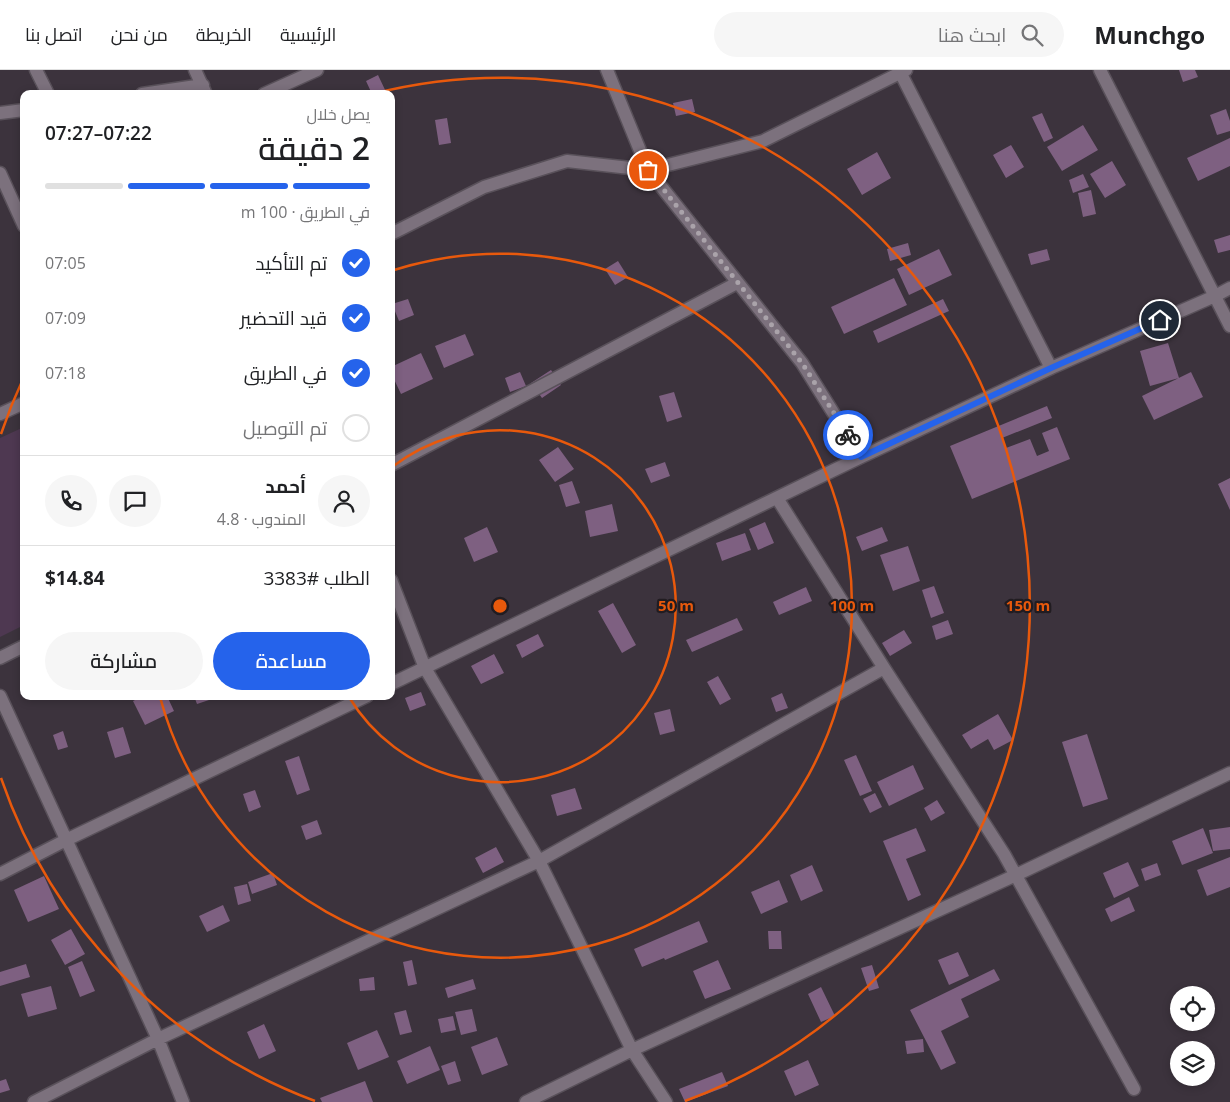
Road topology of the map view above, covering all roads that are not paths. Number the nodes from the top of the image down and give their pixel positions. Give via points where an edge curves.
1 (36, 70) edge
2 (195, 70) edge
3 (317, 70) edge
4 (608, 70) edge
5 (1100, 70) edge
6 (902, 71) edge
7 (46, 90) edge
8 (204, 90) edge
9 (273, 90) edge
10 (20, 110) edge
11 (0, 113) edge
12 (648, 170) junction
13 (0, 173) edge
14 (20, 217) edge
15 (395, 232) edge
16 (737, 283) junction
17 (1230, 288) edge
18 (1215, 296) junction
19 (1230, 326) edge
20 (1051, 368) junction
21 (20, 405) edge
22 (0, 414) edge
23 (861, 457) junction
24 (395, 463) edge
25 (777, 498) junction
26 (395, 590) edge
27 (20, 648) edge
28 (0, 658) edge
29 (425, 668) junction
30 (884, 668) junction
31 (395, 682) edge
32 (0, 696) edge
33 (359, 700) edge
34 (1230, 772) edge
35 (66, 840) junction
36 (539, 861) junction
37 (0, 874) edge
38 (1016, 875) junction
39 (158, 1039) junction
40 (632, 1050) junction
41 (1134, 1089) dead end
42 (34, 1102) edge
43 (182, 1102) edge
44 (526, 1102) edge
45 (666, 1102) edge

1 - 7 street
2 - 8 street
3 - 9 street
4 - 12 street
5 - 18 street
6 - 12 street via 763,141
6 - 20 street
10 - 11 street
12 - 15 street via 567,161 484,186
12 - 16 street
13 - 14 street
16 - 23 street via 802,363
16 - 24 street
17 - 18 street
18 - 19 street
18 - 20 street
20 - 23 street
21 - 22 street
23 - 25 street
25 - 29 street
25 - 30 street
26 - 29 street
27 - 28 street
29 - 31 street
29 - 36 street
30 - 36 street
30 - 38 street
32 - 35 street
33 - 35 street
34 - 38 street
35 - 37 street
35 - 39 street
36 - 39 street
36 - 40 street
38 - 40 street
38 - 41 street
39 - 42 street
39 - 43 street
40 - 44 street
40 - 45 street

